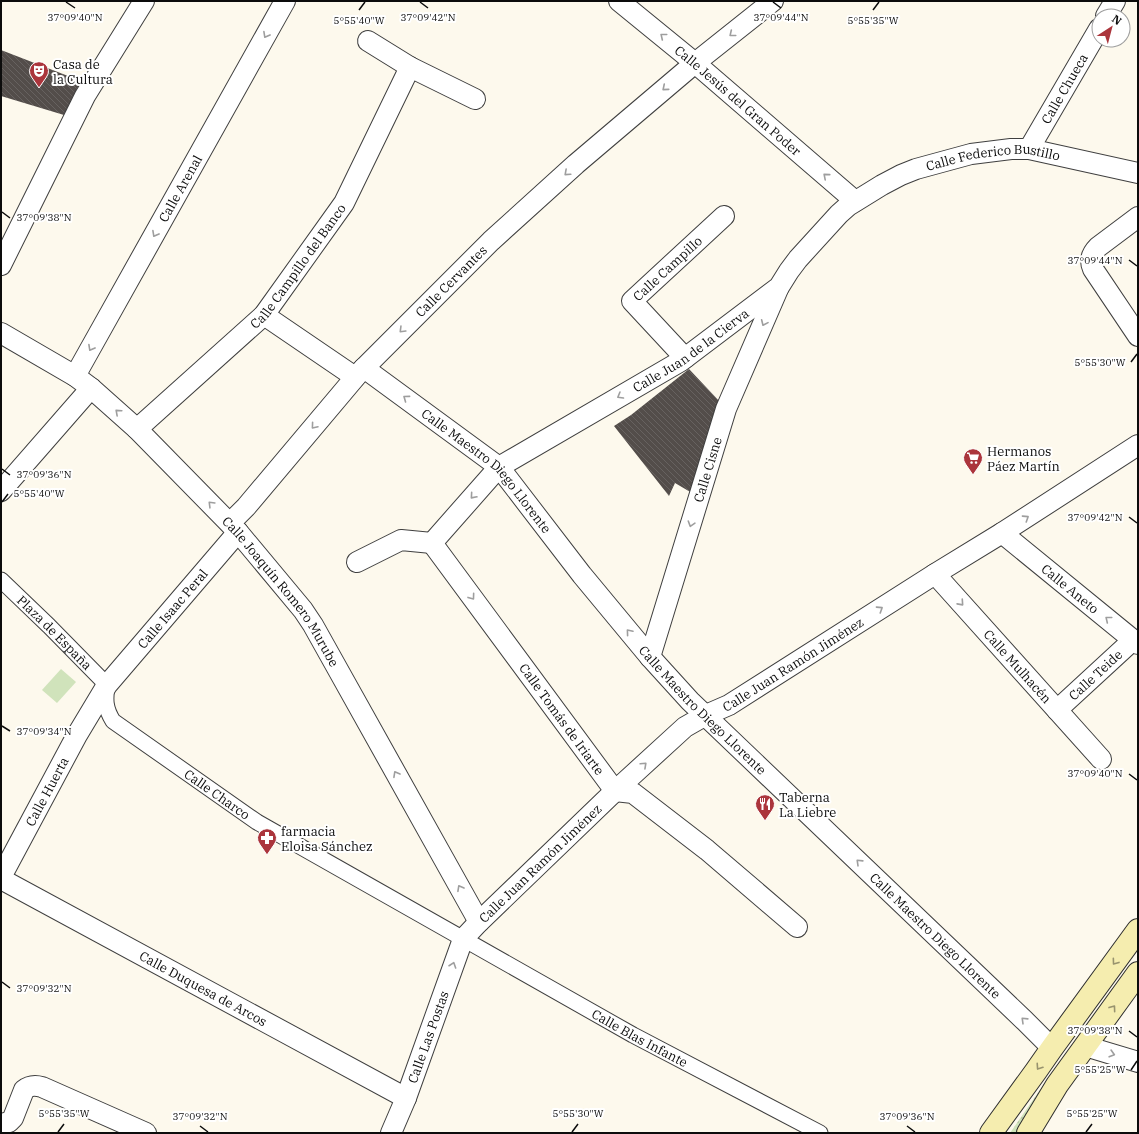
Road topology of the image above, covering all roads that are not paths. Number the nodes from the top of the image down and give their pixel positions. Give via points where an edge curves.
1 (144, 1) edge
2 (285, 1) edge
3 (619, 1) edge
4 (773, 1) edge
5 (368, 41) dead end
6 (1091, 43) edge
7 (695, 63) junction
8 (410, 67) junction
9 (475, 99) dead end
10 (1029, 149) junction
11 (1138, 173) edge
12 (855, 201) junction
13 (724, 216) dead end
14 (1138, 217) edge
15 (1, 265) edge
16 (779, 287) junction
17 (264, 315) junction
18 (1, 333) edge
19 (1138, 336) edge
20 (685, 358) junction
21 (360, 373) junction
22 (83, 382) junction
23 (137, 429) junction
24 (1138, 445) edge
25 (498, 467) junction
26 (1, 491) edge
27 (234, 527) junction
28 (1002, 533) junction
29 (432, 543) junction
30 (357, 562) dead end
31 (935, 574) junction
32 (1, 580) edge
33 (1135, 642) edge
34 (650, 657) junction
35 (107, 685) junction
36 (1057, 710) junction
37 (706, 715) junction
38 (1101, 759) dead end
39 (616, 792) junction
40 (1, 878) edge
41 (479, 922) junction
42 (796, 927) dead end
43 (1138, 930) edge
44 (463, 939) junction
45 (1138, 973) edge
46 (1085, 1046) junction
47 (1052, 1048) junction
48 (1138, 1062) edge
49 (406, 1098) junction
50 (1, 1124) edge
51 (397, 1131) edge
52 (146, 1133) edge
53 (820, 1133) edge
54 (991, 1133) edge
55 (1028, 1133) edge

1 - 15 street via 85,96
2 -> 22 street, Calle Arenal
7 -> 3 street, Calle Jesús del Gran Poder
4 -> 7 street, Calle Cervantes
5 - 8 street
6 - 10 street, Calle Chueca
12 -> 7 street, Calle Jesús del Gran Poder
7 -> 21 street, Calle Cervantes via 576,164 491,241
8 - 9 street
8 - 17 street, Calle Campillo del Banco via 344,203
10 - 11 street, Calle Federico Bustillo
10 - 12 street, Calle Federico Bustillo via 971,154 937,163 901,175
12 - 16 street, Calle Juan de la Cierva via 816,239
13 - 20 street, Calle Campillo via 632,301
14 - 19 street via 1098,246 1091,262 1093,269
16 - 20 street, Calle Juan de la Cierva
16 -> 34 street, Calle Cisne via 726,409
17 - 21 street, Calle Maestro Diego Llorente
17 - 23 street, Calle Campillo del Banco
18 - 22 street, Calle Joaquín Romero Murube
20 -> 25 street, Calle Juan de la Cierva
25 -> 21 street, Calle Maestro Diego Llorente
21 -> 27 street, Calle Cervantes via 246,507
23 -> 22 street, Calle Joaquín Romero Murube
22 - 26 street, Calle Arenal
27 -> 23 street, Calle Joaquín Romero Murube
28 -> 24 street, Calle Juan Ramón Jiménez
25 -> 29 street
34 -> 25 street, Calle Maestro Diego Llorente
27 - 35 street, Calle Isaac Peral
41 -> 27 street, Calle Joaquín Romero Murube via 313,625
28 - 31 street, Calle Juan Ramón Jiménez
33 -> 28 street, Calle Aneto
29 - 30 street via 401,540
29 -> 39 street, Calle Tomás de Iriarte
31 -> 36 street, Calle Mulhacén
37 -> 31 street, Calle Juan Ramón Jiménez via 729,706
32 - 35 street, Plaza de España
33 - 36 street, Calle Teide
34 - 37 street, Calle Maestro Diego Llorente
35 - 40 street, Calle Huerta via 77,734
35 - 44 street, Calle Charco via 107,712 118,725 257,822
36 - 38 street, Calle Mulhacén
39 -> 37 street, Calle Juan Ramón Jiménez via 685,727
47 -> 37 street, Calle Maestro Diego Llorente
39 - 41 street, Calle Juan Ramón Jiménez
39 - 42 street via 633,793 707,850
40 - 49 street, Calle Duquesa de Arcos
41 - 44 street, Calle Juan Ramón Jiménez
43 -> 47 main road
49 -> 44 street, Calle Las Postas
44 - 53 street, Calle Blas Infante via 633,1035
46 -> 45 main road
46 -> 48 street
46 - 55 main road
47 -> 54 main road
49 - 51 street, Calle Las Postas
50 - 52 street via 13,1118 24,1090 33,1085

